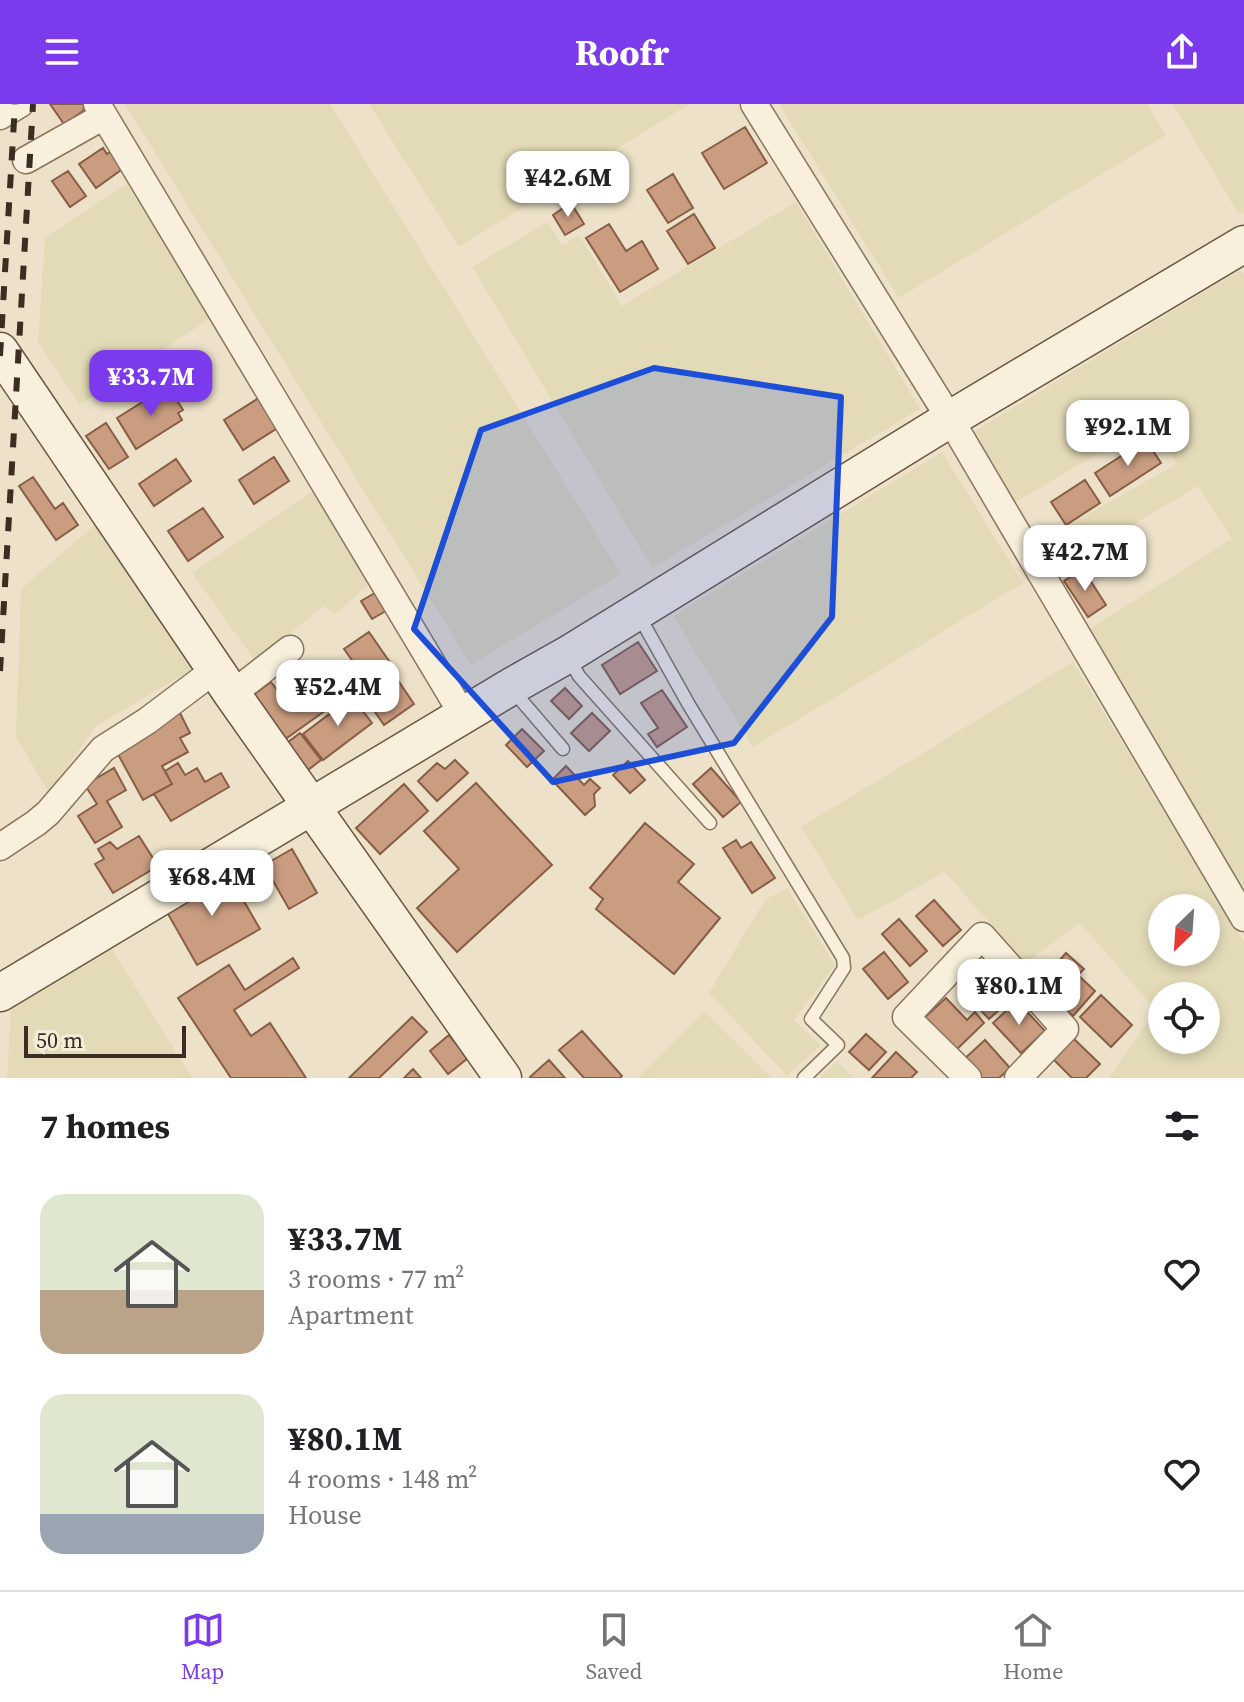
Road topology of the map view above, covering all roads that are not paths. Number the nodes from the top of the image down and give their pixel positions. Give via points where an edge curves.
1 (20, 104) edge
2 (754, 104) edge
3 (101, 110) edge
4 (0, 116) edge
5 (26, 160) dead end
6 (1244, 244) edge
7 (0, 351) edge
8 (950, 419) junction
9 (636, 611) junction
10 (290, 649) dead end
11 (567, 655) junction
12 (224, 682) junction
13 (512, 686) junction
14 (463, 715) junction
15 (563, 749) dead end
16 (310, 806) junction
17 (710, 823) dead end
18 (0, 847) edge
19 (1244, 918) edge
20 (0, 993) edge
21 (503, 1078) edge
22 (804, 1078) edge
23 (968, 1078) edge
24 (1018, 1078) edge

1 - 4 street
2 - 8 street
3 - 5 street
3 - 14 street
6 - 8 street
7 - 12 street
8 - 9 street
8 - 19 street
9 - 11 street
9 - 22 lane via 843,958 844,968 811,1019 838,1045
10 - 12 street
11 - 13 street
11 - 17 lane via 579,676
12 - 16 street
12 - 18 street via 103,749 48,813
13 - 14 street
13 - 15 lane
14 - 16 street
16 - 20 street
16 - 21 street
23 - 24 street via 906,1017 982,936 1065,1029

